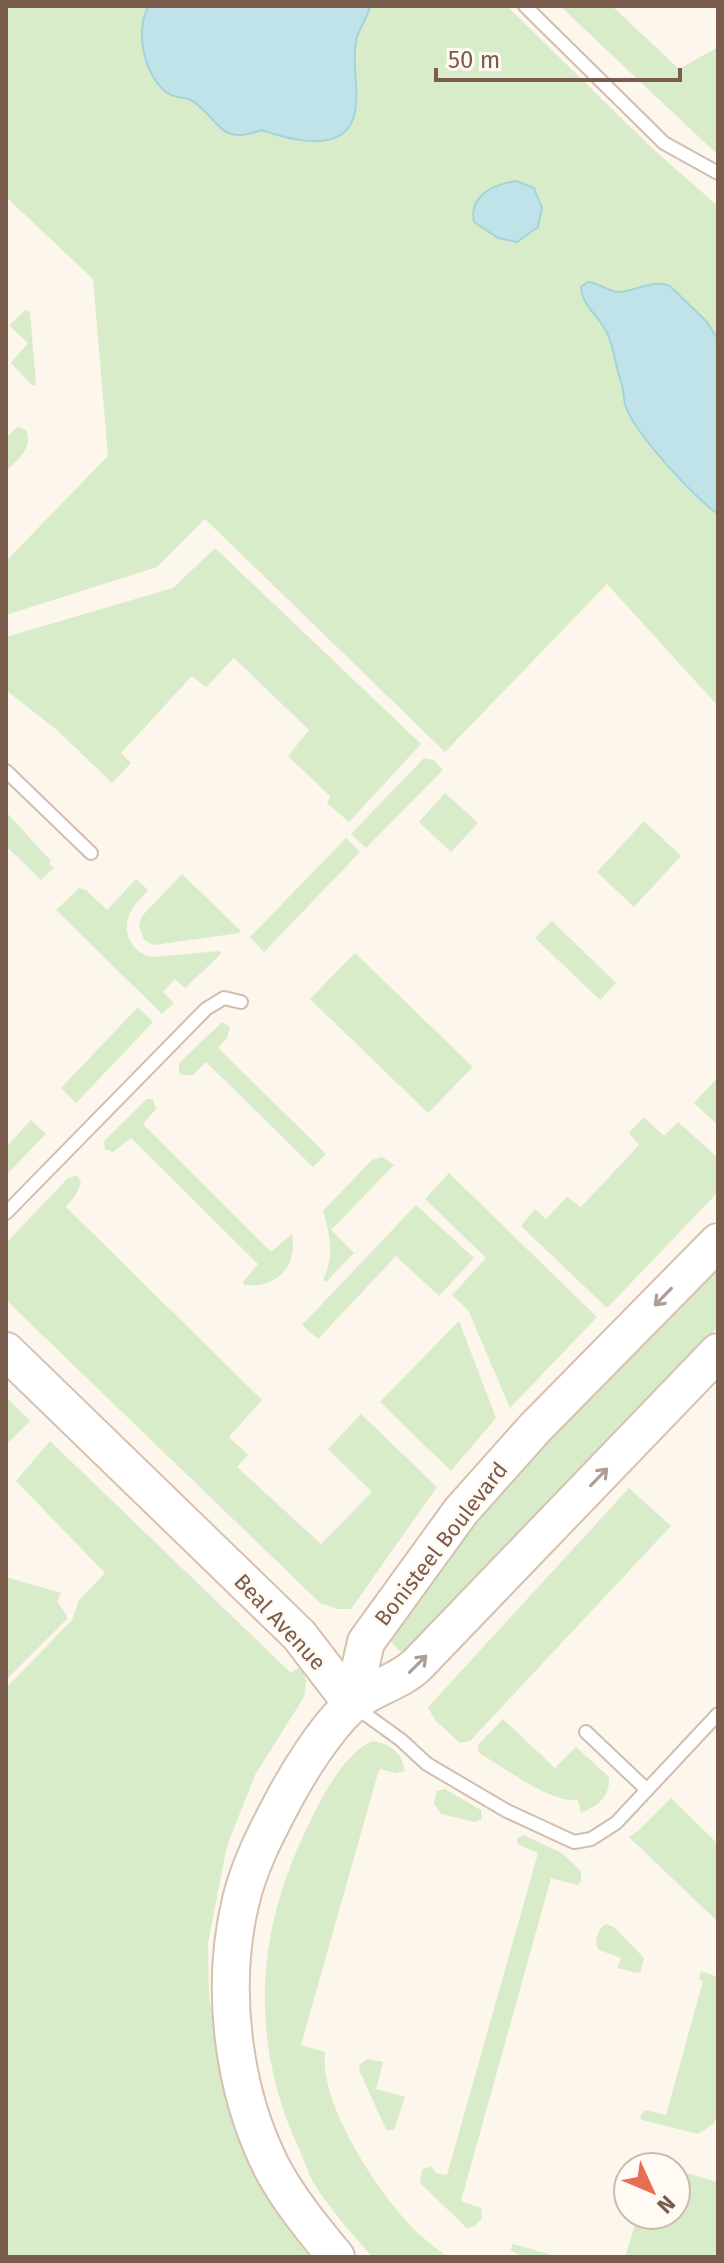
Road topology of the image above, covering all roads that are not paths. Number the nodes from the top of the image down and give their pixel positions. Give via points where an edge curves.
1 (525, 6) edge
2 (718, 173) edge
3 (6, 771) edge
4 (91, 853) dead end
5 (241, 1002) dead end
6 (6, 1213) edge
7 (718, 1242) edge
8 (6, 1351) edge
9 (718, 1352) edge
10 (352, 1704) junction
11 (718, 1714) edge
12 (586, 1732) dead end
13 (647, 1790) junction
14 (336, 2257) edge

1 - 2 lane via 664,143
3 - 4 lane
5 - 6 lane via 224,998 206,1009
7 -> 10 street, Bonisteel Boulevard via 461,1511 366,1642
8 - 10 street, Beal Avenue via 299,1635
10 -> 9 street via 408,1674
10 - 13 lane via 427,1764 507,1811 574,1842 605,1833
10 - 14 street via 296,1777 262,1840 241,1900 230,1981 247,2101 272,2168
11 - 13 lane
12 - 13 lane

